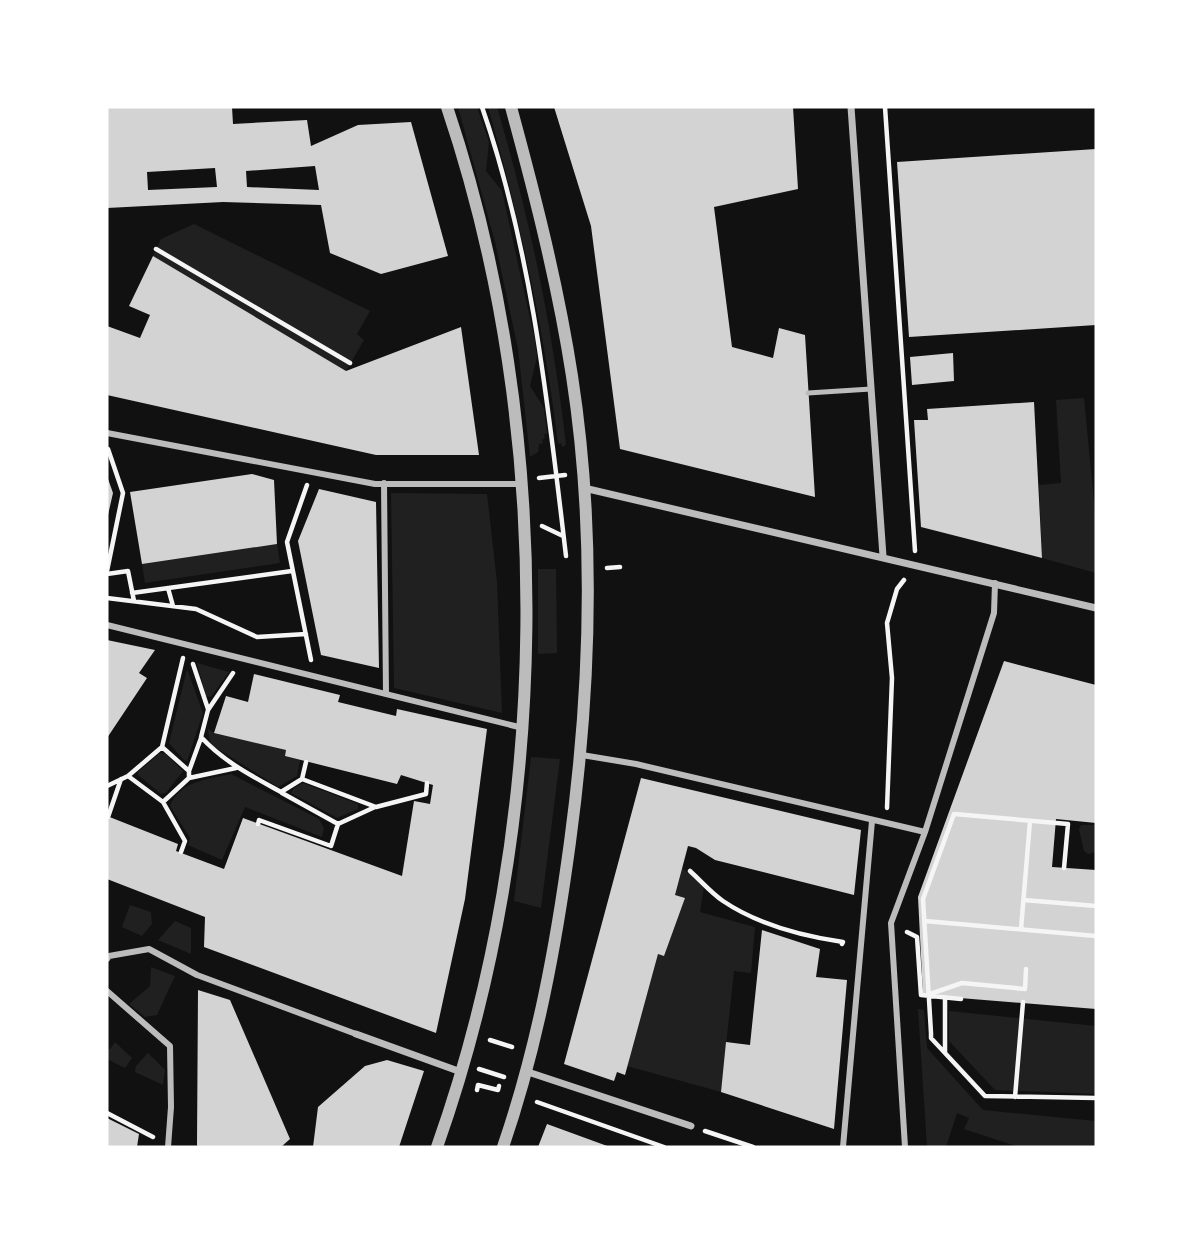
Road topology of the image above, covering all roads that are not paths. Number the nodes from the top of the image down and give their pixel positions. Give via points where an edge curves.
1 (447, 107) edge
2 (512, 107) edge
3 (851, 107) edge
4 (871, 389) junction
5 (808, 393) dead end
6 (107, 433) edge
7 (521, 482) junction
8 (384, 484) junction
9 (584, 488) junction
10 (883, 556) junction
11 (995, 583) junction
12 (1096, 608) edge
13 (107, 625) edge
14 (386, 694) junction
15 (523, 728) junction
16 (582, 755) junction
17 (872, 821) junction
18 (925, 832) junction
19 (107, 959) edge
20 (107, 991) edge
21 (356, 1034) joint
22 (464, 1068) junction
23 (524, 1084) junction
24 (691, 1126) road end
25 (168, 1147) edge
26 (438, 1147) edge
27 (503, 1147) edge
28 (843, 1147) edge
29 (905, 1147) edge

1 - 7 street via 482,234 506,352
2 - 9 street via 536,196 569,363
3 - 4 street
4 - 5 lane
4 - 10 street
6 - 8 street
7 - 8 street
7 - 15 street via 527,621
8 - 14 street
9 - 10 street
9 - 16 street via 589,622
10 - 11 street
11 - 12 street
11 - 18 street via 994,613
13 - 14 street
14 - 15 street
15 - 22 street via 502,897
16 - 17 street
16 - 23 street via 562,905
17 - 18 street
17 - 28 street
18 - 29 street via 891,923
19 - 21 street via 149,949 197,975
20 - 25 street via 170,1046
21 - 22 street
22 - 26 street
23 - 24 street
23 - 27 street

